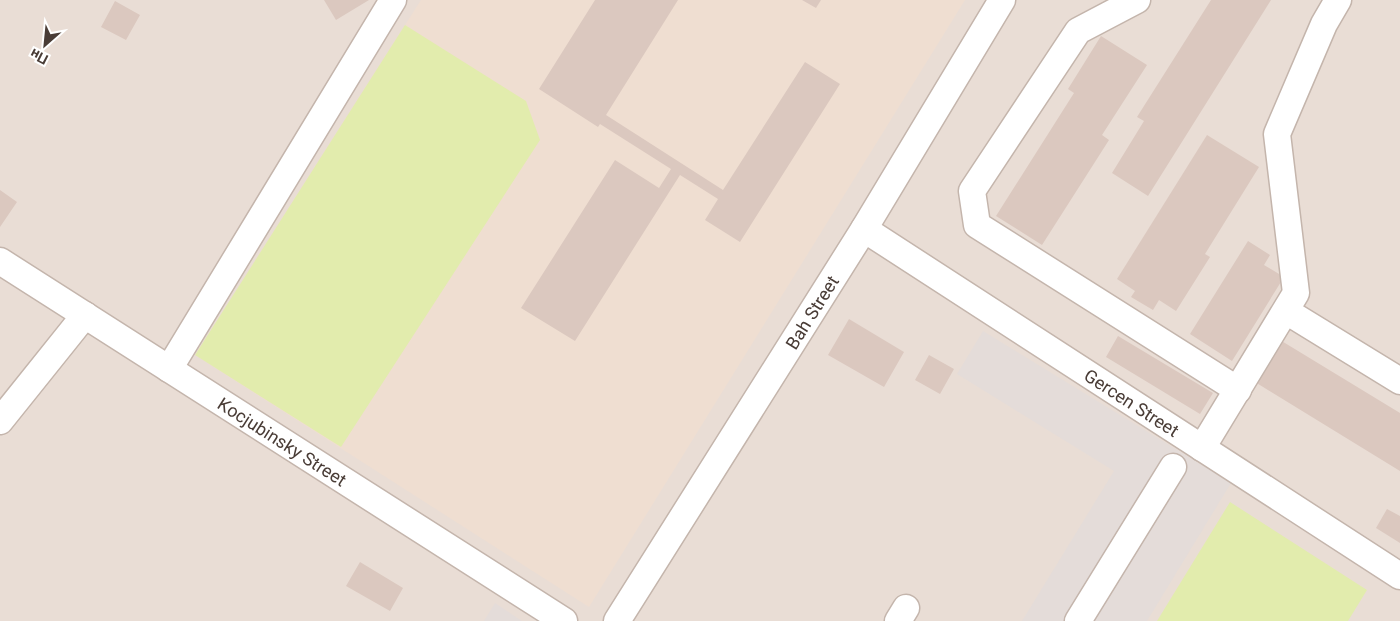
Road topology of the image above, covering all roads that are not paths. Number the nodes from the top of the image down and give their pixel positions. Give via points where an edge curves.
1 (393, 0) edge
2 (1002, 0) edge
3 (1137, 0) edge
4 (1338, 0) edge
5 (1323, 12) edge
6 (864, 229) junction
7 (0, 261) edge
8 (1286, 311) junction
9 (85, 315) junction
10 (169, 369) junction
11 (1400, 381) edge
12 (1238, 390) junction
13 (0, 421) edge
14 (1202, 448) junction
15 (1172, 467) dead end
16 (1400, 576) edge
17 (564, 621) edge
18 (617, 621) edge
19 (1078, 621) edge

1 - 10 street
2 - 6 street, Bah Street
3 - 12 street via 1078,30 972,191 977,225
4 - 5 street
5 - 8 street via 1277,134 1296,293
6 - 14 street, Gercen Street
6 - 18 street, Bah Street
7 - 9 street, Kocjubinsky Street
8 - 11 street
8 - 12 street
9 - 10 street, Kocjubinsky Street
9 - 13 street
10 - 17 street, Kocjubinsky Street
12 - 14 street
14 - 16 street, Gercen Street
15 - 19 street

